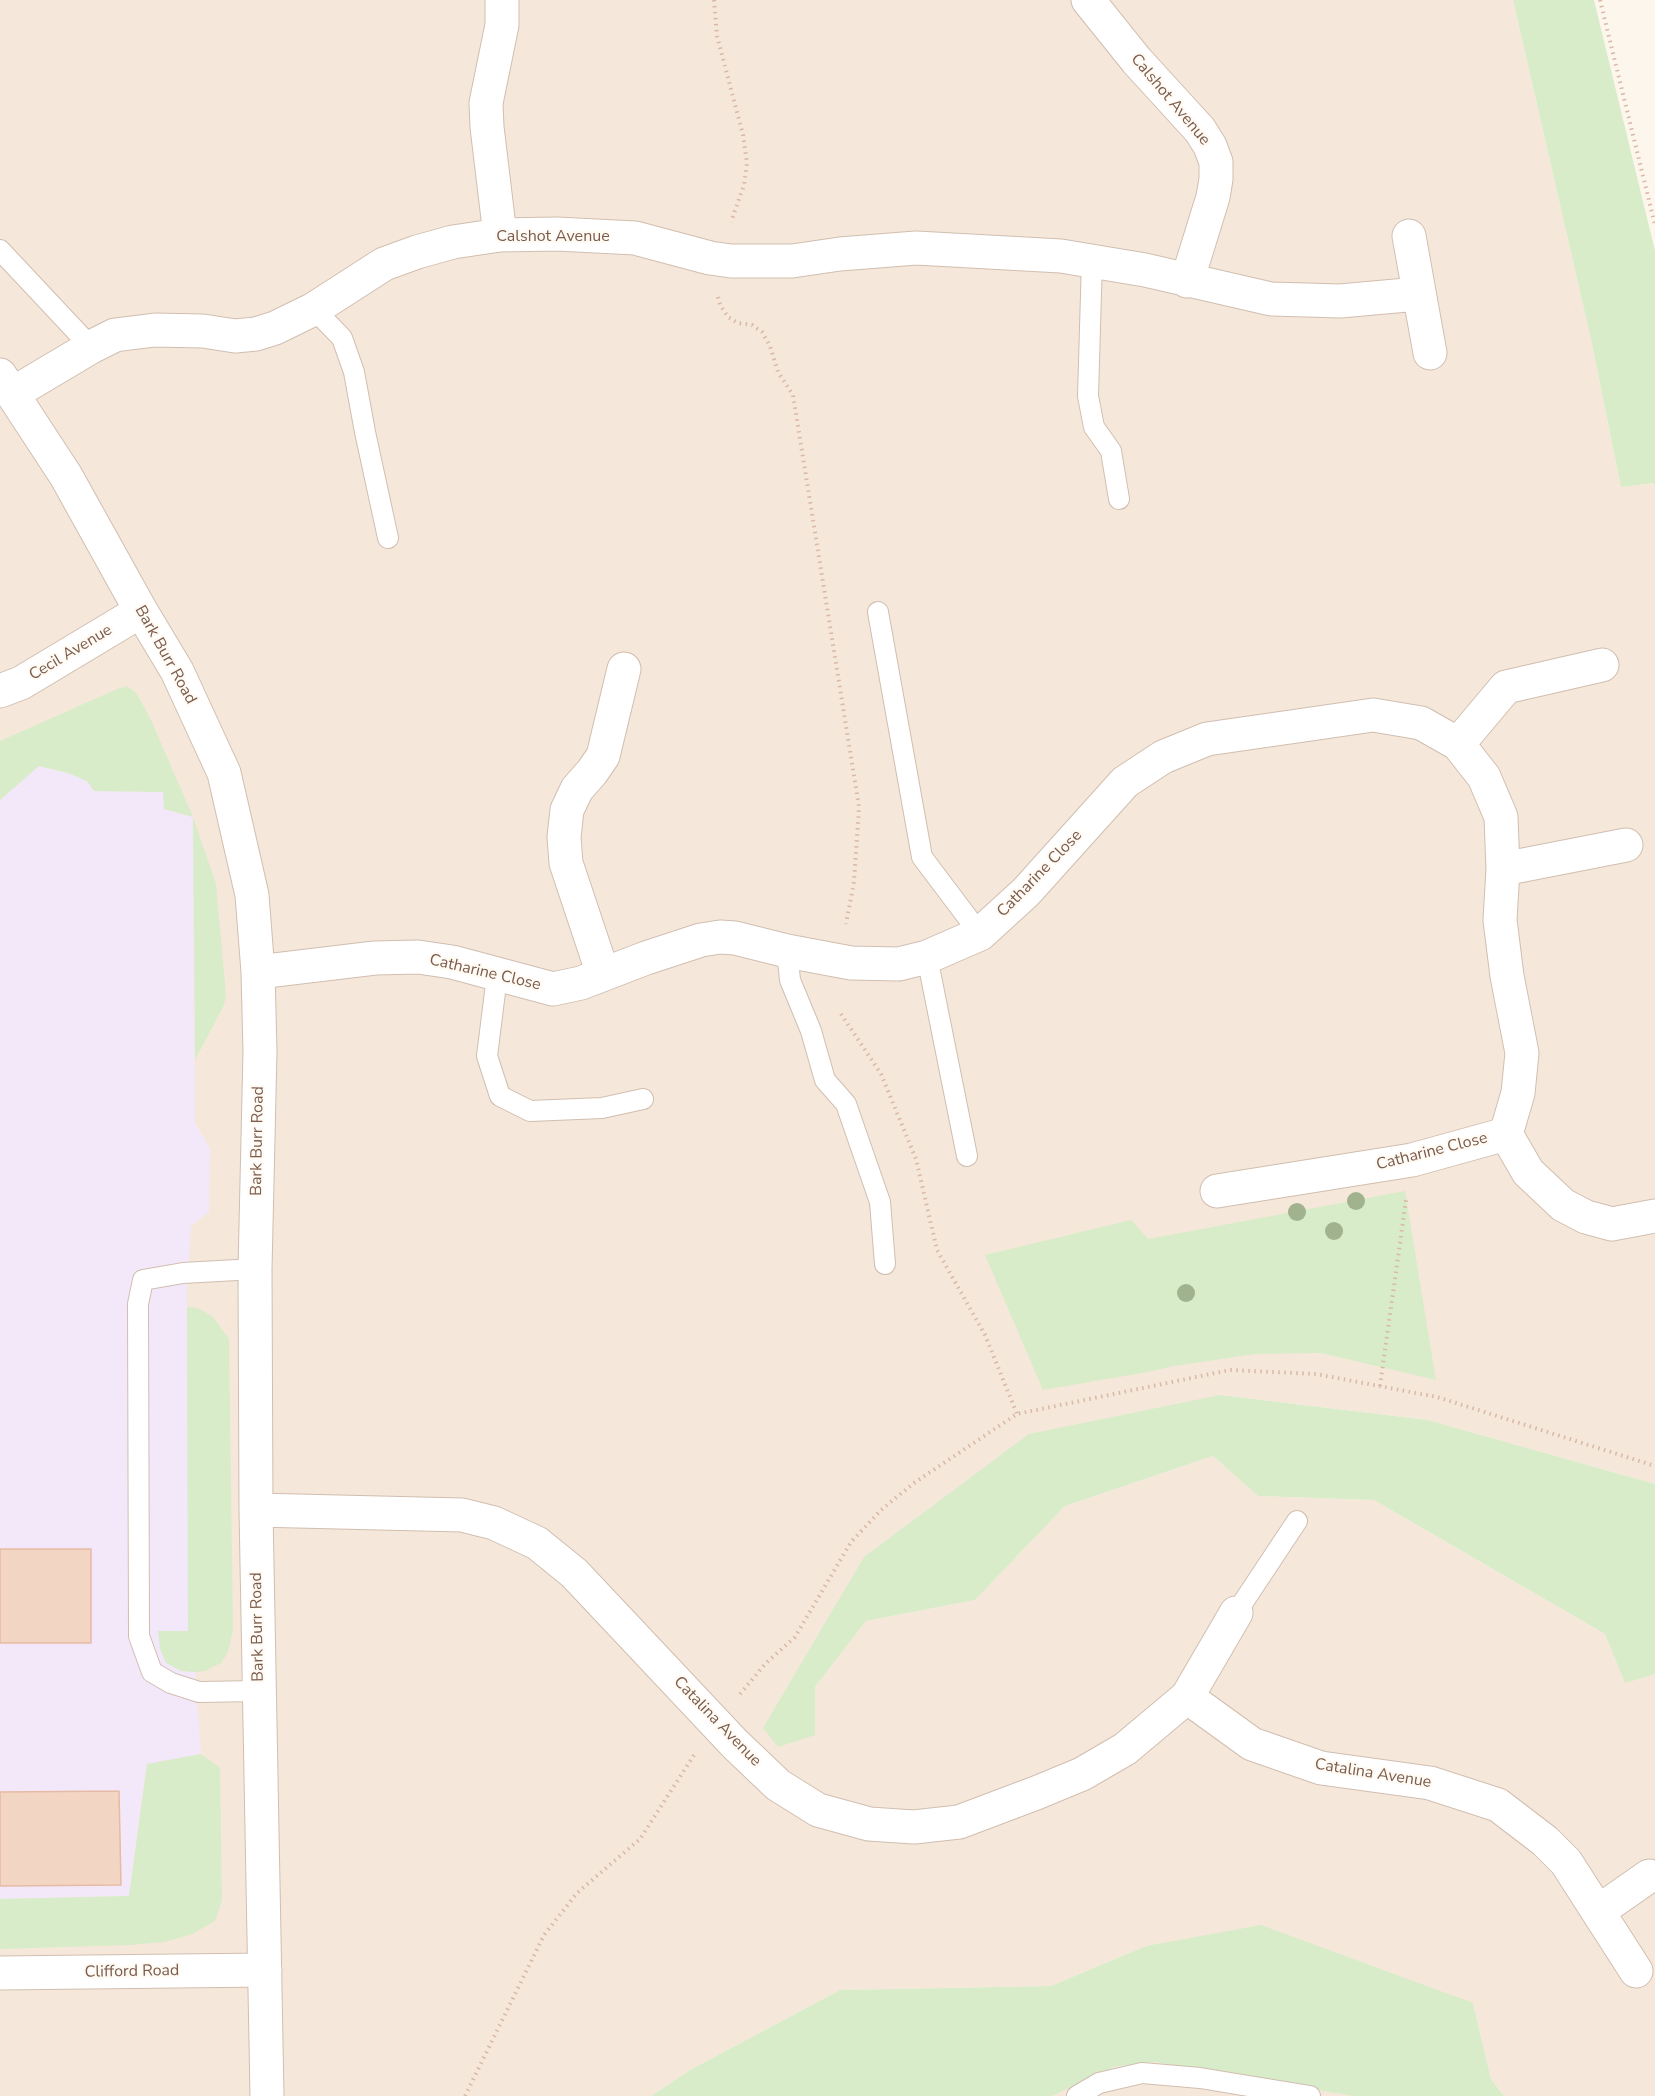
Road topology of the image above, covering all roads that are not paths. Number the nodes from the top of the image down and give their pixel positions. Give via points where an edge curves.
1 (502, 0) edge
2 (1088, 0) edge
3 (500, 235) junction
4 (1409, 236) dead end
5 (0, 250) edge
6 (1092, 260) junction
7 (1186, 281) junction
8 (1418, 294) junction
9 (314, 309) junction
10 (91, 347) junction
11 (1430, 353) dead end
12 (6, 384) edge
13 (1119, 499) dead end
14 (388, 538) dead end
15 (141, 611) junction
16 (878, 612) dead end
17 (1602, 665) dead end
18 (624, 669) dead end
19 (0, 691) edge
20 (1458, 744) junction
21 (1626, 844) dead end
22 (1503, 869) junction
23 (980, 934) junction
24 (787, 951) junction
25 (927, 957) junction
26 (258, 972) junction
27 (603, 974) junction
28 (497, 976) junction
29 (643, 1099) dead end
30 (1506, 1134) junction
31 (967, 1156) dead end
32 (1217, 1191) dead end
33 (1655, 1216) edge
34 (885, 1264) dead end
35 (255, 1269) junction
36 (256, 1510) junction
37 (1297, 1521) dead end
38 (1236, 1613) joint
39 (259, 1691) junction
40 (1187, 1697) junction
41 (1649, 1876) dead end
42 (1599, 1911) junction
43 (265, 1970) junction
44 (1636, 1971) dead end
45 (0, 1973) edge
46 (267, 2096) edge
47 (1077, 2096) edge
48 (1310, 2096) edge

1 - 3 street via 502,25 486,103
2 - 7 street, Calshot Avenue via 1137,62 1200,130 1216,162 1213,197
3 - 6 street, Calshot Avenue via 635,238 710,258 754,262 916,248
3 - 9 street, Calshot Avenue via 453,242 384,264
4 - 8 street
5 - 10 lane
6 - 7 street, Calshot Avenue
6 - 13 lane via 1088,396 1094,427 1110,451
7 - 8 street, Calshot Avenue via 1271,299 1340,301
8 - 11 street
9 - 10 street, Calshot Avenue via 256,334 155,330 115,335
9 - 14 lane via 342,338 354,372
10 - 12 street, Calshot Avenue
12 - 15 street, Bark Burr Road via 66,476
15 - 19 street, Cecil Avenue via 21,683
15 - 26 street, Bark Burr Road via 177,671 224,773 252,895
16 - 23 lane via 922,857
17 - 20 street via 1506,687
18 - 27 street via 603,756 577,789 567,810 564,837 566,863
20 - 22 street, Catharine Close via 1484,777 1502,817
20 - 23 street, Catharine Close via 1421,723 1373,715 1207,740 1163,758 1125,782 1026,892
21 - 22 street
22 - 30 street, Catharine Close via 1500,920 1522,1053 1518,1093
23 - 25 street, Catharine Close
24 - 25 street, Catharine Close via 863,964 899,964
24 - 27 street, Catharine Close via 735,938 710,938
24 - 34 lane via 790,980 825,1080 846,1104 880,1202
25 - 31 lane
26 - 28 street, Catharine Close via 375,958 418,957 452,962
26 - 35 street, Bark Burr Road
27 - 28 street, Catharine Close via 574,986 553,989
28 - 29 lane via 486,1056 500,1096 530,1111 602,1108
30 - 32 street, Catharine Close via 1412,1160
30 - 33 street, Catharine Close via 1528,1172 1563,1205 1612,1224
35 - 36 street, Bark Burr Road
35 - 39 lane via 183,1273 143,1280 138,1304 139,1636 152,1672 171,1683 199,1692
36 - 39 street, Bark Burr Road
36 - 40 street, Catalina Avenue via 462,1515 495,1523 537,1544 574,1574 778,1785 818,1810 868,1824 914,1827 959,1822 1036,1793 1082,1774 1125,1749
37 - 38 lane, Catalina Avenue
38 - 40 street, Catalina Avenue
39 - 43 street, Bark Burr Road
40 - 42 street, Catalina Avenue via 1252,1744 1321,1768 1430,1783 1498,1805 1545,1841 1566,1863
41 - 42 street
42 - 44 street, Catalina Avenue
43 - 45 street, Clifford Road
43 - 46 street, Bark Burr Road
47 - 48 lane via 1099,2083 1142,2073

